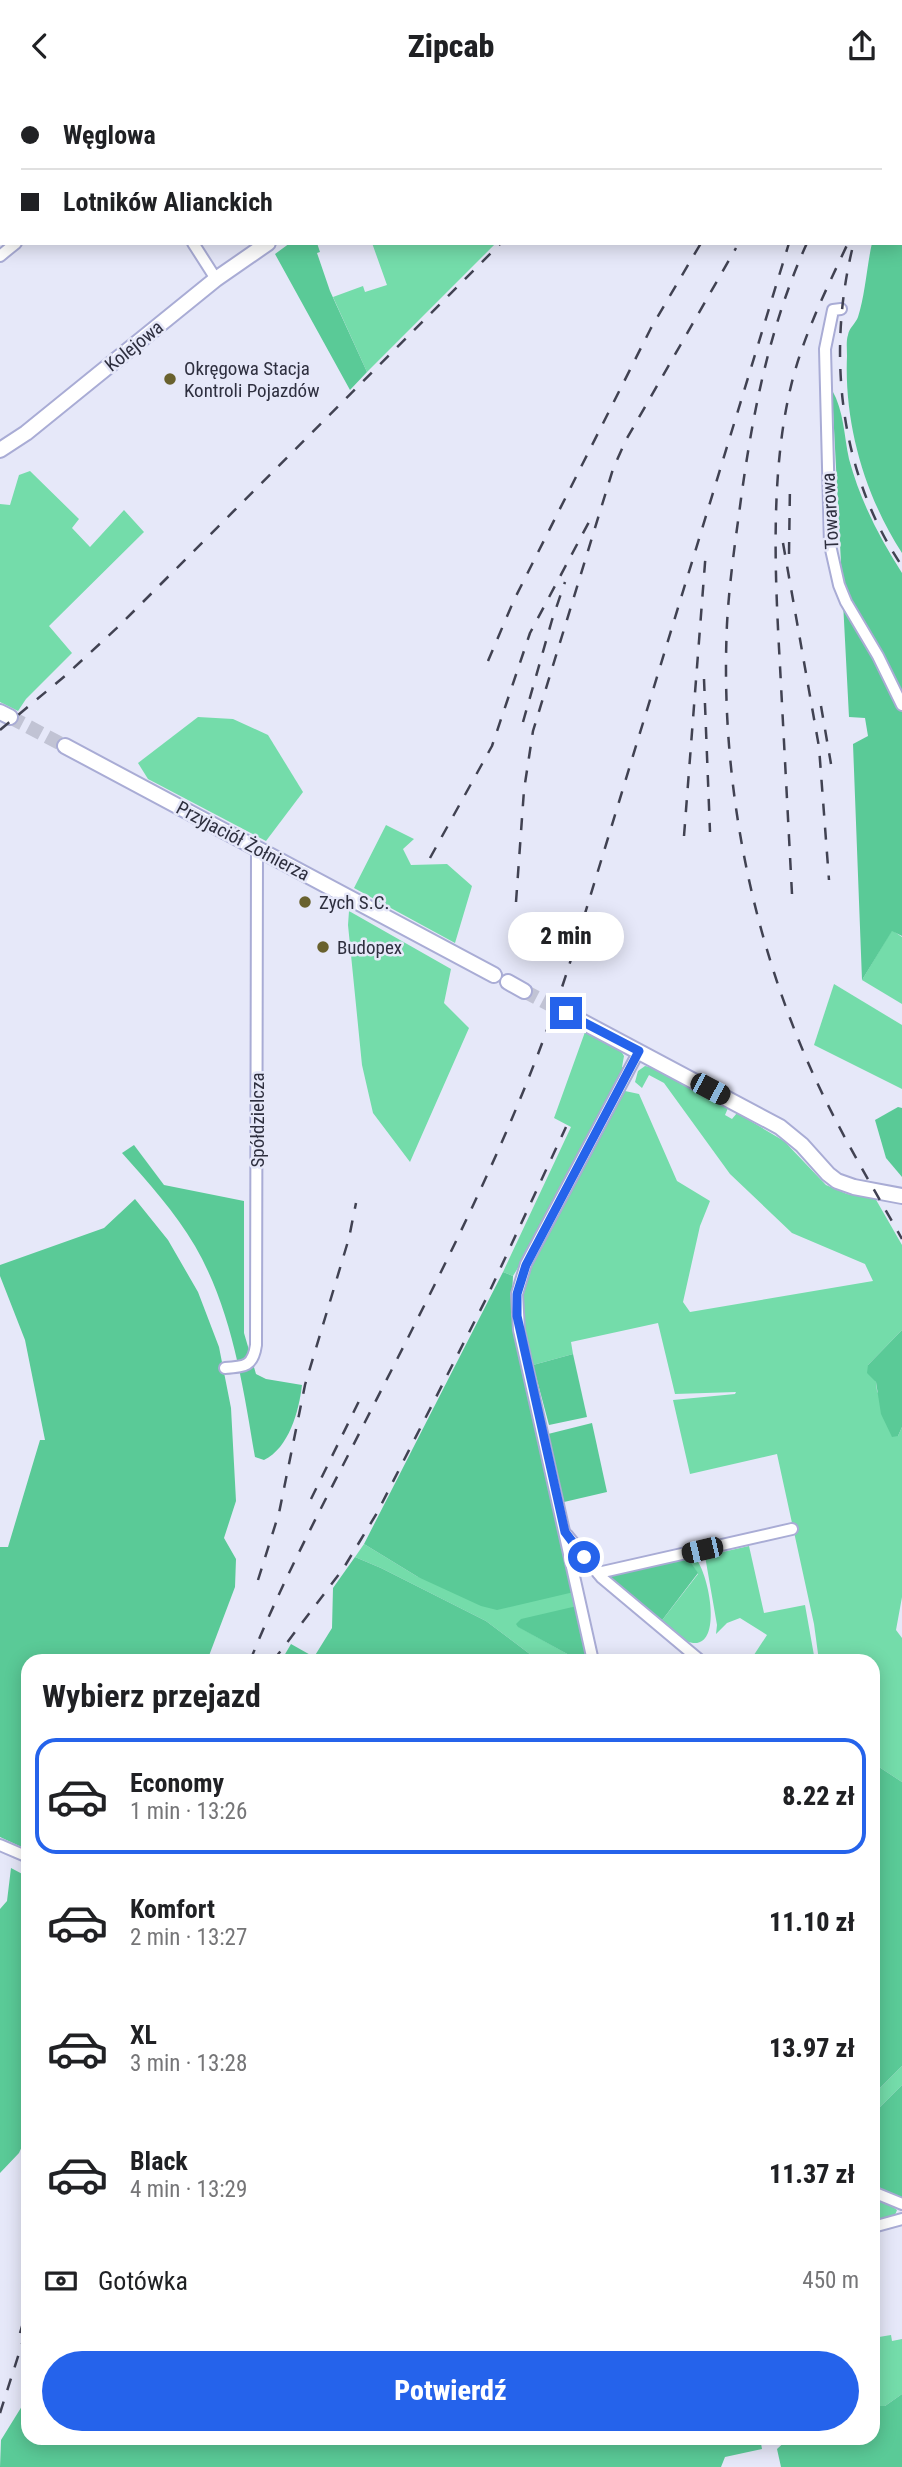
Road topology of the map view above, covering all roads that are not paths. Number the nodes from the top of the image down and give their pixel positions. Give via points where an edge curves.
1 (194, 245) edge
2 (265, 245) edge
3 (216, 279) junction
4 (841, 309) dead end
5 (0, 450) edge
6 (902, 705) edge
7 (65, 746) tunnel mouth
8 (257, 849) junction
9 (494, 975) dead end
10 (508, 982) dead end
11 (524, 991) tunnel mouth
12 (566, 1013) tunnel mouth
13 (639, 1051) junction
14 (902, 1196) edge
15 (225, 1368) dead end
16 (792, 1529) dead end
17 (565, 1532) junction
18 (598, 1573) junction
19 (591, 1654) edge
20 (693, 1654) edge
21 (0, 1845) edge
22 (21, 1854) edge
23 (880, 2195) edge
24 (902, 2204) edge
25 (902, 2219) edge
26 (880, 2225) edge

1 - 3 street
2 - 3 main road, Kolejowa
3 - 5 main road, Kolejowa
4 - 6 street, Towarowa via 833,310 825,349 830,545 846,602
7 - 8 main road, Przyjaciół Żołnierza
8 - 9 main road, Przyjaciół Żołnierza
8 - 15 street, Spółdzielcza via 256,1345 251,1362
10 - 11 main road
12 - 13 main road
13 - 14 main road via 780,1127 837,1181
13 - 17 street via 526,1265 517,1294 519,1329
16 - 18 street
17 - 18 street
17 - 19 street
18 - 20 street
21 - 22 street
23 - 24 street
25 - 26 street

